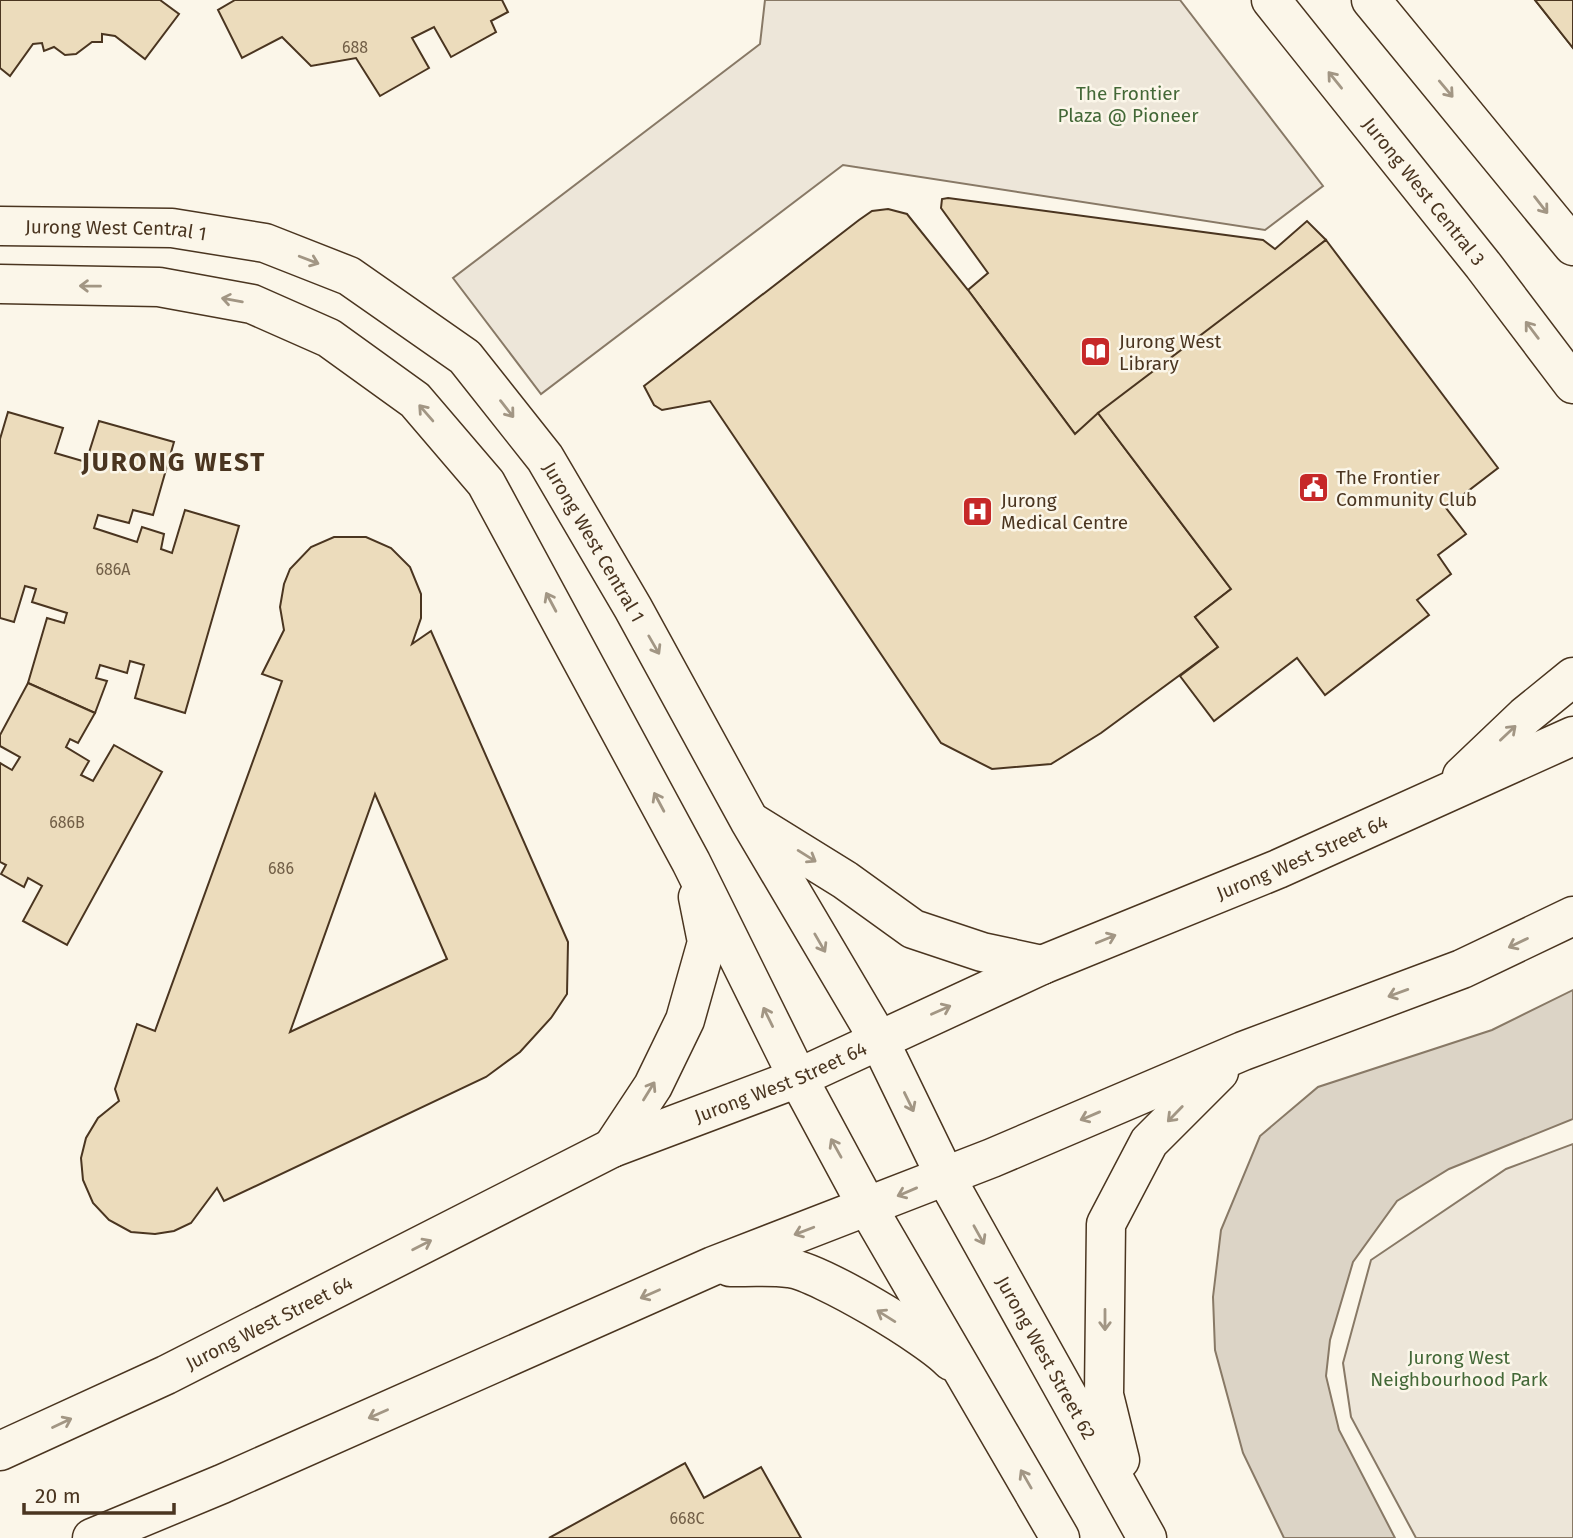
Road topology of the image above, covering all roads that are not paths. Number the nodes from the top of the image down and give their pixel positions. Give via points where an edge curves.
1 (1270, 0) edge
2 (1371, 0) edge
3 (0, 226) edge
4 (1573, 246) edge
5 (0, 284) edge
6 (1573, 384) edge
7 (1573, 677) edge
8 (1573, 736) edge
9 (1440, 797) junction
10 (749, 820) junction
11 (691, 862) junction
12 (1573, 916) edge
13 (1042, 965) junction
14 (879, 1040) junction
15 (1243, 1051) junction
16 (797, 1078) junction
17 (612, 1147) junction
18 (945, 1176) junction
19 (868, 1208) junction
20 (713, 1266) junction
21 (975, 1389) junction
22 (0, 1451) edge
23 (1139, 1522) edge
24 (92, 1538) edge
25 (1060, 1538) edge

6 -> 1 street, Jurong West Central 3
2 -> 4 street
3 -> 10 street, Jurong West Central 1 via 172,229 265,243 349,276 466,357 545,458 676,682
11 -> 5 street via 486,483 415,400 328,338 252,304 159,287
9 -> 7 street
8 - 9 street, Jurong West Street 64
13 -> 9 street, Jurong West Street 64
10 -> 13 street via 913,929 982,952
10 -> 14 street, Jurong West Central 1
16 -> 11 street
17 -> 11 street via 653,1086 685,1020 707,942
12 -> 15 street via 1462,969
14 -> 13 street, Jurong West Street 64
14 - 16 street, Jurong West Street 64
14 -> 18 street, Jurong West Central 1
15 -> 18 street
15 -> 23 street via 1149,1142 1106,1224 1104,1395
16 - 17 street, Jurong West Street 64
19 -> 16 street
22 -> 17 street, Jurong West Street 64 via 166,1375
18 -> 19 street
18 -> 23 street, Jurong West Street 62
19 -> 20 street
19 - 21 street
21 -> 20 street via 938,1346 841,1289 791,1268
20 -> 24 street
25 -> 21 street

